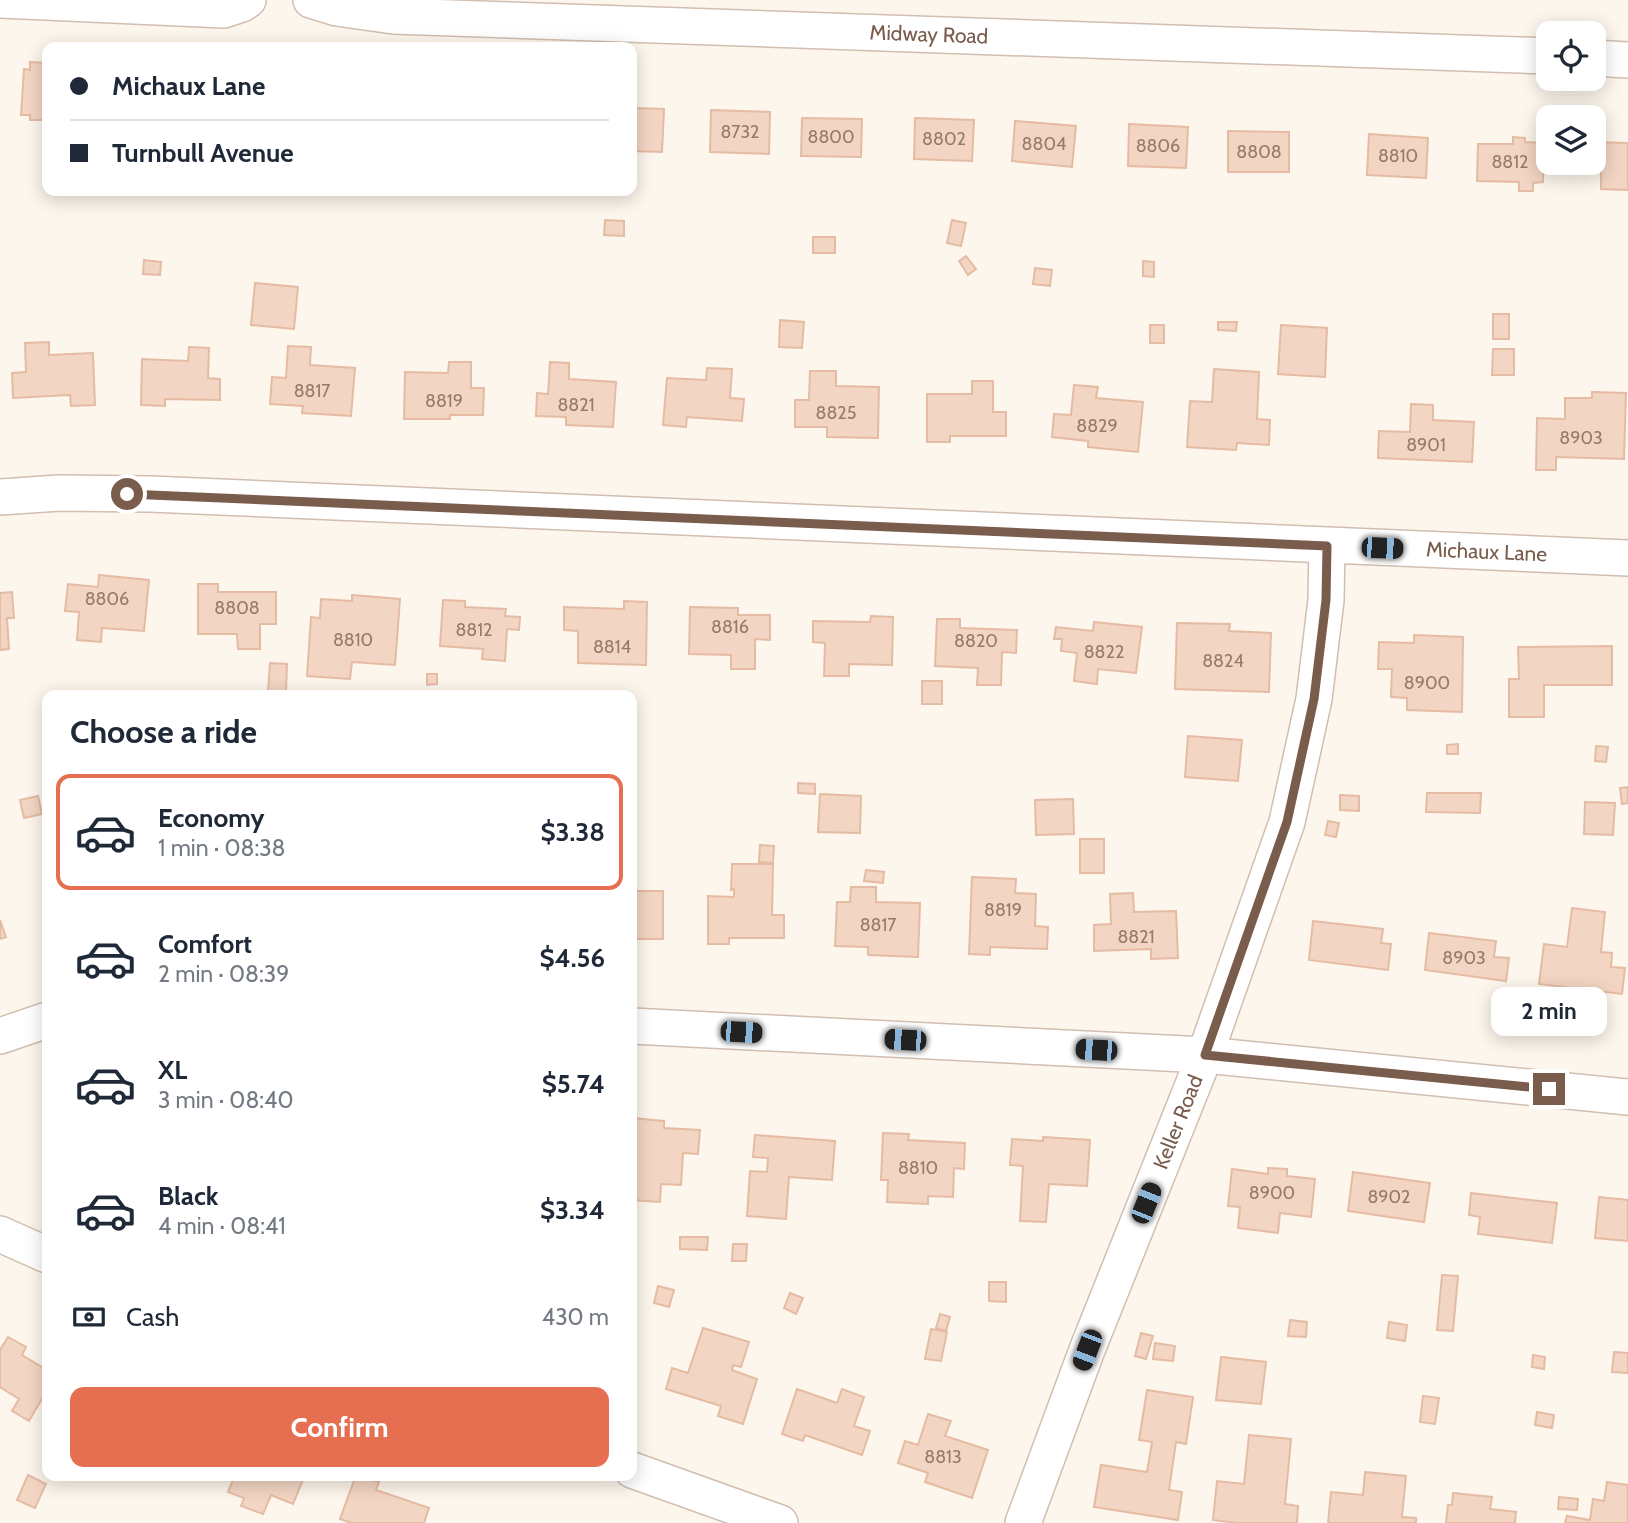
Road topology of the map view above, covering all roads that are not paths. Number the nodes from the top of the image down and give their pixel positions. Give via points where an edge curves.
1 (0, 0) edge
2 (248, 0) edge
3 (311, 0) edge
4 (1536, 56) edge
5 (1606, 59) edge
6 (1628, 60) edge
7 (0, 497) edge
8 (1327, 546) junction
9 (1628, 558) edge
10 (42, 1022) edge
11 (637, 1026) edge
12 (0, 1036) edge
13 (1205, 1055) junction
14 (1628, 1097) edge
15 (0, 1234) edge
16 (42, 1253) edge
17 (637, 1472) edge
18 (780, 1523) edge
19 (1023, 1523) edge

1 - 2 street via 225,10
3 - 4 street, Midway Road via 393,16
5 - 6 street
7 - 8 street, Michaux Lane via 150,494
8 - 9 street, Michaux Lane
8 - 13 street, Keller Road via 1326,600 1314,699 1287,822
10 - 12 street
11 - 13 street
13 - 14 street
13 - 19 street, Keller Road
15 - 16 street
17 - 18 street

